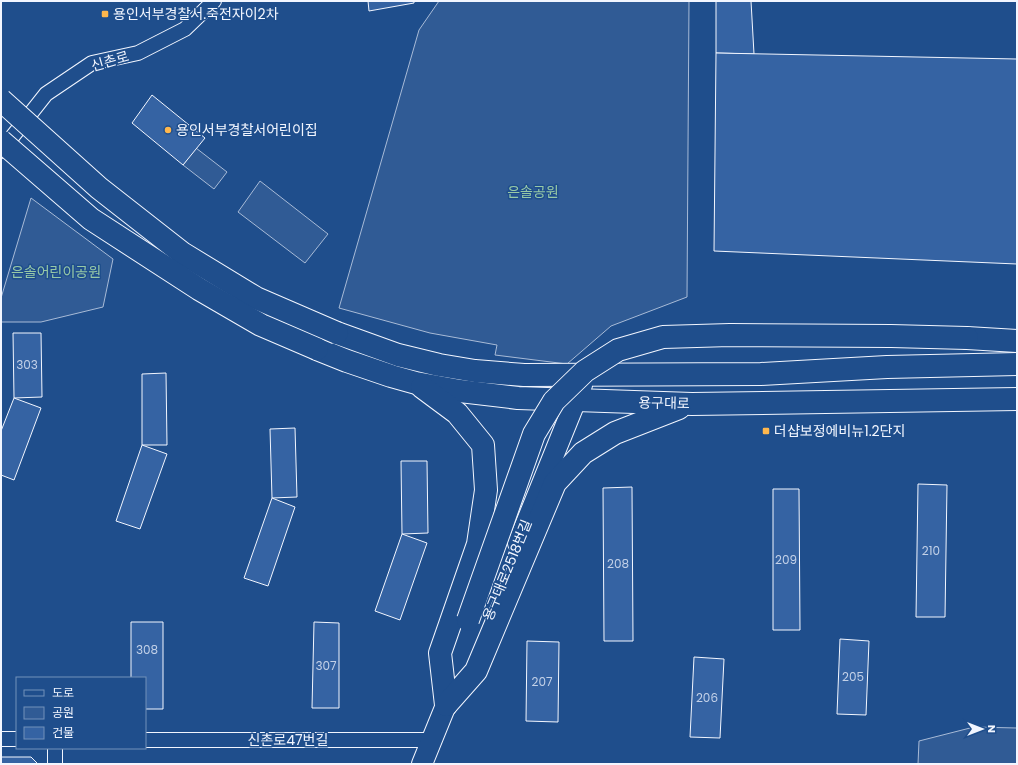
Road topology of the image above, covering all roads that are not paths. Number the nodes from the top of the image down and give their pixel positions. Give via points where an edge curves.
1 (214, 1) edge
2 (1, 100) edge
3 (1, 140) edge
4 (1, 152) edge
5 (1017, 340) edge
6 (1017, 364) edge
7 (490, 372) junction
8 (587, 374) junction
9 (761, 374) junction
10 (391, 376) junction
11 (416, 383) junction
12 (1017, 399) edge
13 (576, 401) junction
14 (649, 403) junction
15 (692, 404) junction
16 (446, 705) junction
17 (1, 739) edge
18 (16, 739) edge
19 (146, 740) edge
20 (431, 740) junction
21 (55, 749) edge
22 (55, 764) edge
23 (422, 764) edge

1 - 4 street, 신촌로 via 185,29 138,53 92,63 46,94
2 - 7 main road, 용구대로, bridge via 99,188 182,253 256,298 337,333 398,355 438,365
3 - 10 main road, 용구대로, bridge via 91,219 206,293 261,325 347,361
5 - 16 main road, bridge via 891,336 663,337 618,350 585,371 554,401 534,434 451,663
6 - 9 main road, 용구대로 via 887,367
7 - 8 main road, 용구대로 via 524,375
7 - 10 main road via 497,378 497,383 490,388 410,374
8 - 9 main road, 용구대로
8 - 13 street, 용구대로2518번길
9 - 14 main road via 732,391 648,394 645,398
10 - 11 main road, 용구대로
11 - 13 main road, 용구대로 via 489,395
11 - 16 main road via 458,413 483,445 486,490 478,544 440,653
12 - 15 main road, 용구대로
13 - 14 main road, 용구대로
13 - 16 street, 용구대로2518번길 via 472,658
14 - 15 main road, 용구대로
15 - 16 main road via 615,433 584,453 555,483 476,671
16 - 20 street, 용구대로2518번길
17 - 18 street
19 - 20 street, 신촌로47번길
20 - 23 street, 용구대로2518번길
21 - 22 street

